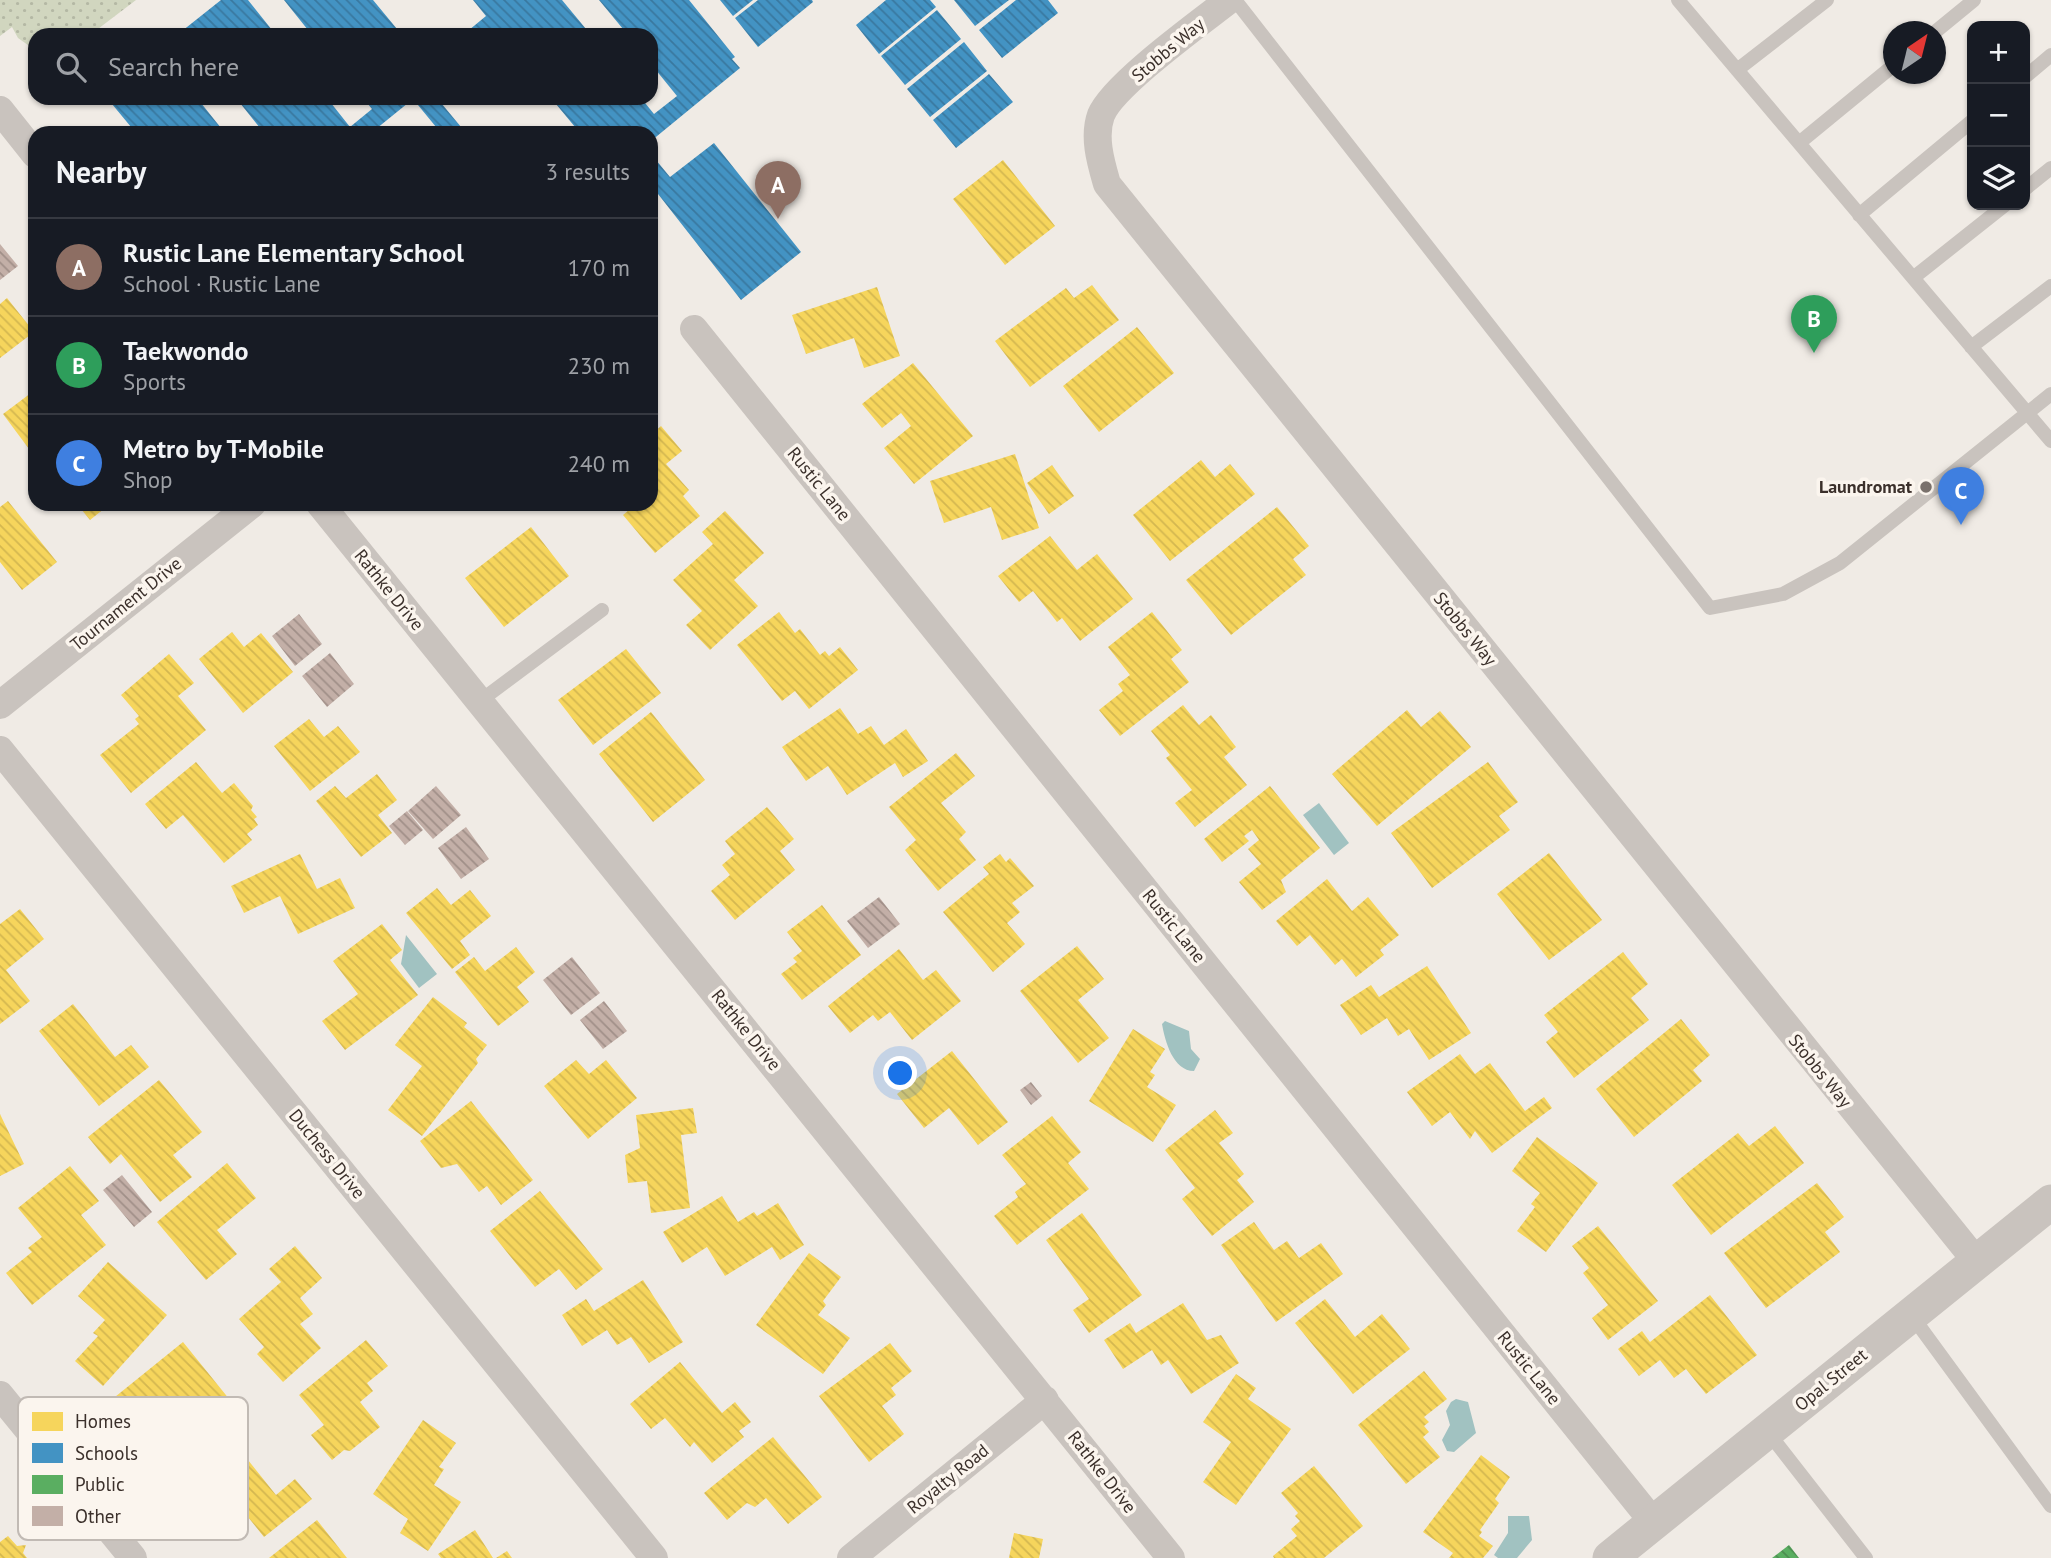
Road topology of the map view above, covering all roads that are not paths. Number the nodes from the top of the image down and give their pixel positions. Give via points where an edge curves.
1 (1229, 0) edge
2 (1235, 0) edge
3 (1679, 0) edge
4 (1828, 0) edge
5 (1973, 0) edge
6 (1946, 23) edge
7 (2051, 55) edge
8 (1737, 70) junction
9 (2030, 73) edge
10 (1883, 74) edge
11 (0, 110) edge
12 (1967, 125) edge
13 (1799, 143) junction
14 (28, 144) edge
15 (2051, 168) edge
16 (2030, 185) edge
17 (1999, 210) edge
18 (1859, 215) junction
19 (1913, 278) junction
20 (2051, 286) edge
21 (694, 329) dead end
22 (1971, 347) junction
23 (2051, 394) edge
24 (2027, 413) junction
25 (2051, 441) edge
26 (243, 511) edge
27 (326, 511) edge
28 (601, 610) dead end
29 (480, 701) junction
30 (0, 705) edge
31 (0, 750) edge
32 (2051, 1202) edge
33 (1977, 1262) junction
34 (1911, 1315) junction
35 (0, 1395) edge
36 (1045, 1400) junction
37 (18, 1417) edge
38 (1767, 1431) junction
39 (2051, 1506) edge
40 (1654, 1523) junction
41 (118, 1540) edge
42 (133, 1558) edge
43 (654, 1558) edge
44 (852, 1558) edge
45 (1171, 1558) edge
46 (1610, 1558) edge
47 (1866, 1558) edge

1 - 33 street, Stobbs Way via 1133,77 1101,115 1098,153 1107,184
2 - 24 lane via 1710,608 1783,594 1840,563
3 - 8 lane
4 - 8 lane
5 - 6 lane
7 - 9 lane
8 - 13 lane
10 - 13 lane
11 - 14 street
12 - 18 lane
13 - 18 lane
15 - 16 lane
17 - 19 lane
18 - 19 lane
19 - 22 lane
20 - 22 lane
21 - 40 street, Rustic Lane
22 - 24 lane
23 - 24 lane
24 - 25 lane
26 - 30 street, Tournament Drive
27 - 29 street, Rathke Drive
28 - 29 lane
29 - 36 street, Rathke Drive
31 - 43 street, Duchess Drive
32 - 33 street, Opal Street
33 - 34 street, Opal Street
34 - 38 street, Opal Street
34 - 39 lane
35 - 37 street
36 - 44 street, Royalty Road
36 - 45 street, Rathke Drive
38 - 40 street, Opal Street
38 - 47 lane
40 - 46 street, Opal Street
41 - 42 street

